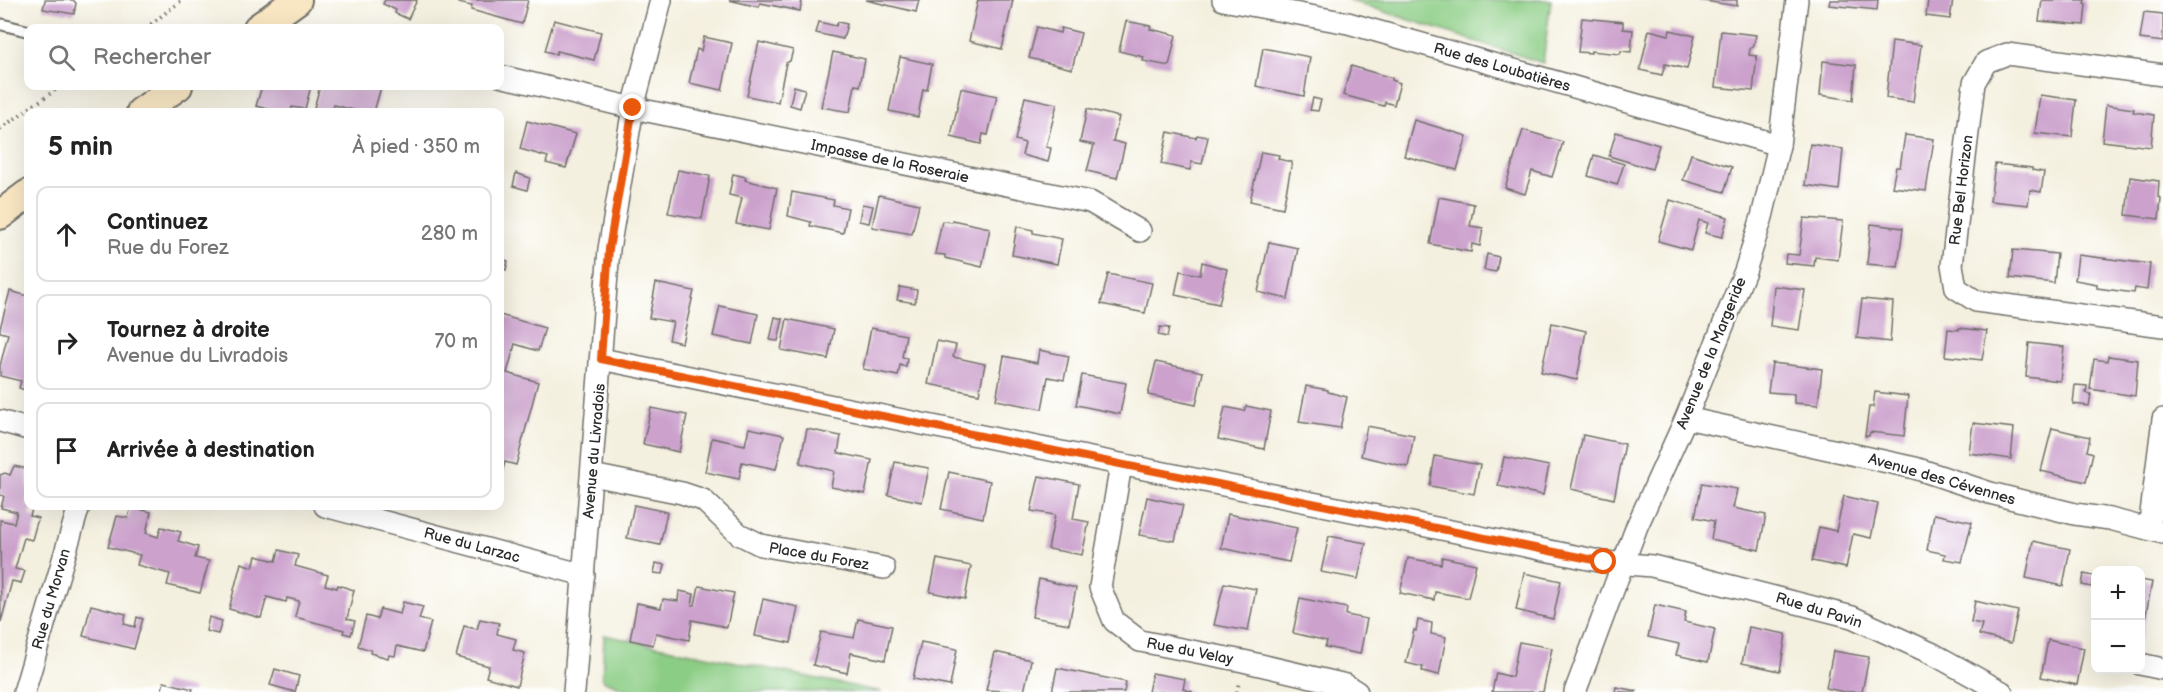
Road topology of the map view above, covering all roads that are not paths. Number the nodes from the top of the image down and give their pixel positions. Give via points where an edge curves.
1 (297, 0) edge
2 (661, 0) edge
3 (1223, 0) edge
4 (1797, 0) edge
5 (0, 24) edge
6 (264, 24) edge
7 (24, 30) edge
8 (2163, 75) edge
9 (504, 77) edge
10 (172, 90) edge
11 (147, 108) edge
12 (633, 108) junction
13 (1779, 145) junction
14 (24, 197) edge
15 (0, 215) edge
16 (1140, 231) dead end
17 (2163, 326) edge
18 (601, 359) junction
19 (1686, 418) junction
20 (2163, 419) edge
21 (0, 421) edge
22 (24, 428) edge
23 (1121, 465) junction
24 (592, 475) junction
25 (78, 510) edge
26 (340, 510) edge
27 (2156, 531) edge
28 (1622, 564) junction
29 (884, 568) dead end
30 (584, 575) junction
31 (2145, 665) edge
32 (2163, 669) edge
33 (24, 692) edge
34 (574, 692) edge
35 (1357, 692) edge
36 (1575, 692) edge
37 (2002, 692) edge

1 - 6 main road
2 - 12 street, Avenue du Livradois
3 - 13 street, Rue des Loubatières via 1348,23
4 - 13 street, Avenue de la Margeride
5 - 7 lane
8 - 17 street, Rue Bel Horizon via 2007,54 1986,62 1974,83 1952,265 1956,288 1976,301
9 - 12 street, Impasse de la Roseraie
10 - 11 main road
12 - 16 street, Impasse de la Roseraie via 1090,201
12 - 18 street, Avenue du Livradois via 609,249
13 - 19 street, Avenue de la Margeride via 1745,271
14 - 15 main road
18 - 23 street, Rue du Pavin
18 - 24 street, Avenue du Livradois
19 - 27 street, Avenue des Cévennes via 1915,468 1990,493
19 - 28 street, Avenue de la Margeride
20 - 27 street
21 - 22 street
23 - 28 street, Rue du Pavin
23 - 35 street, Rue du Velay via 1100,587 1114,621 1140,641 1300,674 1346,685
24 - 29 street, Place du Forez via 703,500 739,534 761,545
24 - 30 street, Avenue du Livradois
25 - 33 street, Rue du Morvan
26 - 30 street, Rue du Larzac
28 - 36 street, Avenue de la Margeride
28 - 37 street, Rue du Pavin via 1652,566 1852,617 1933,654
30 - 34 street, Avenue du Livradois
31 - 32 street

